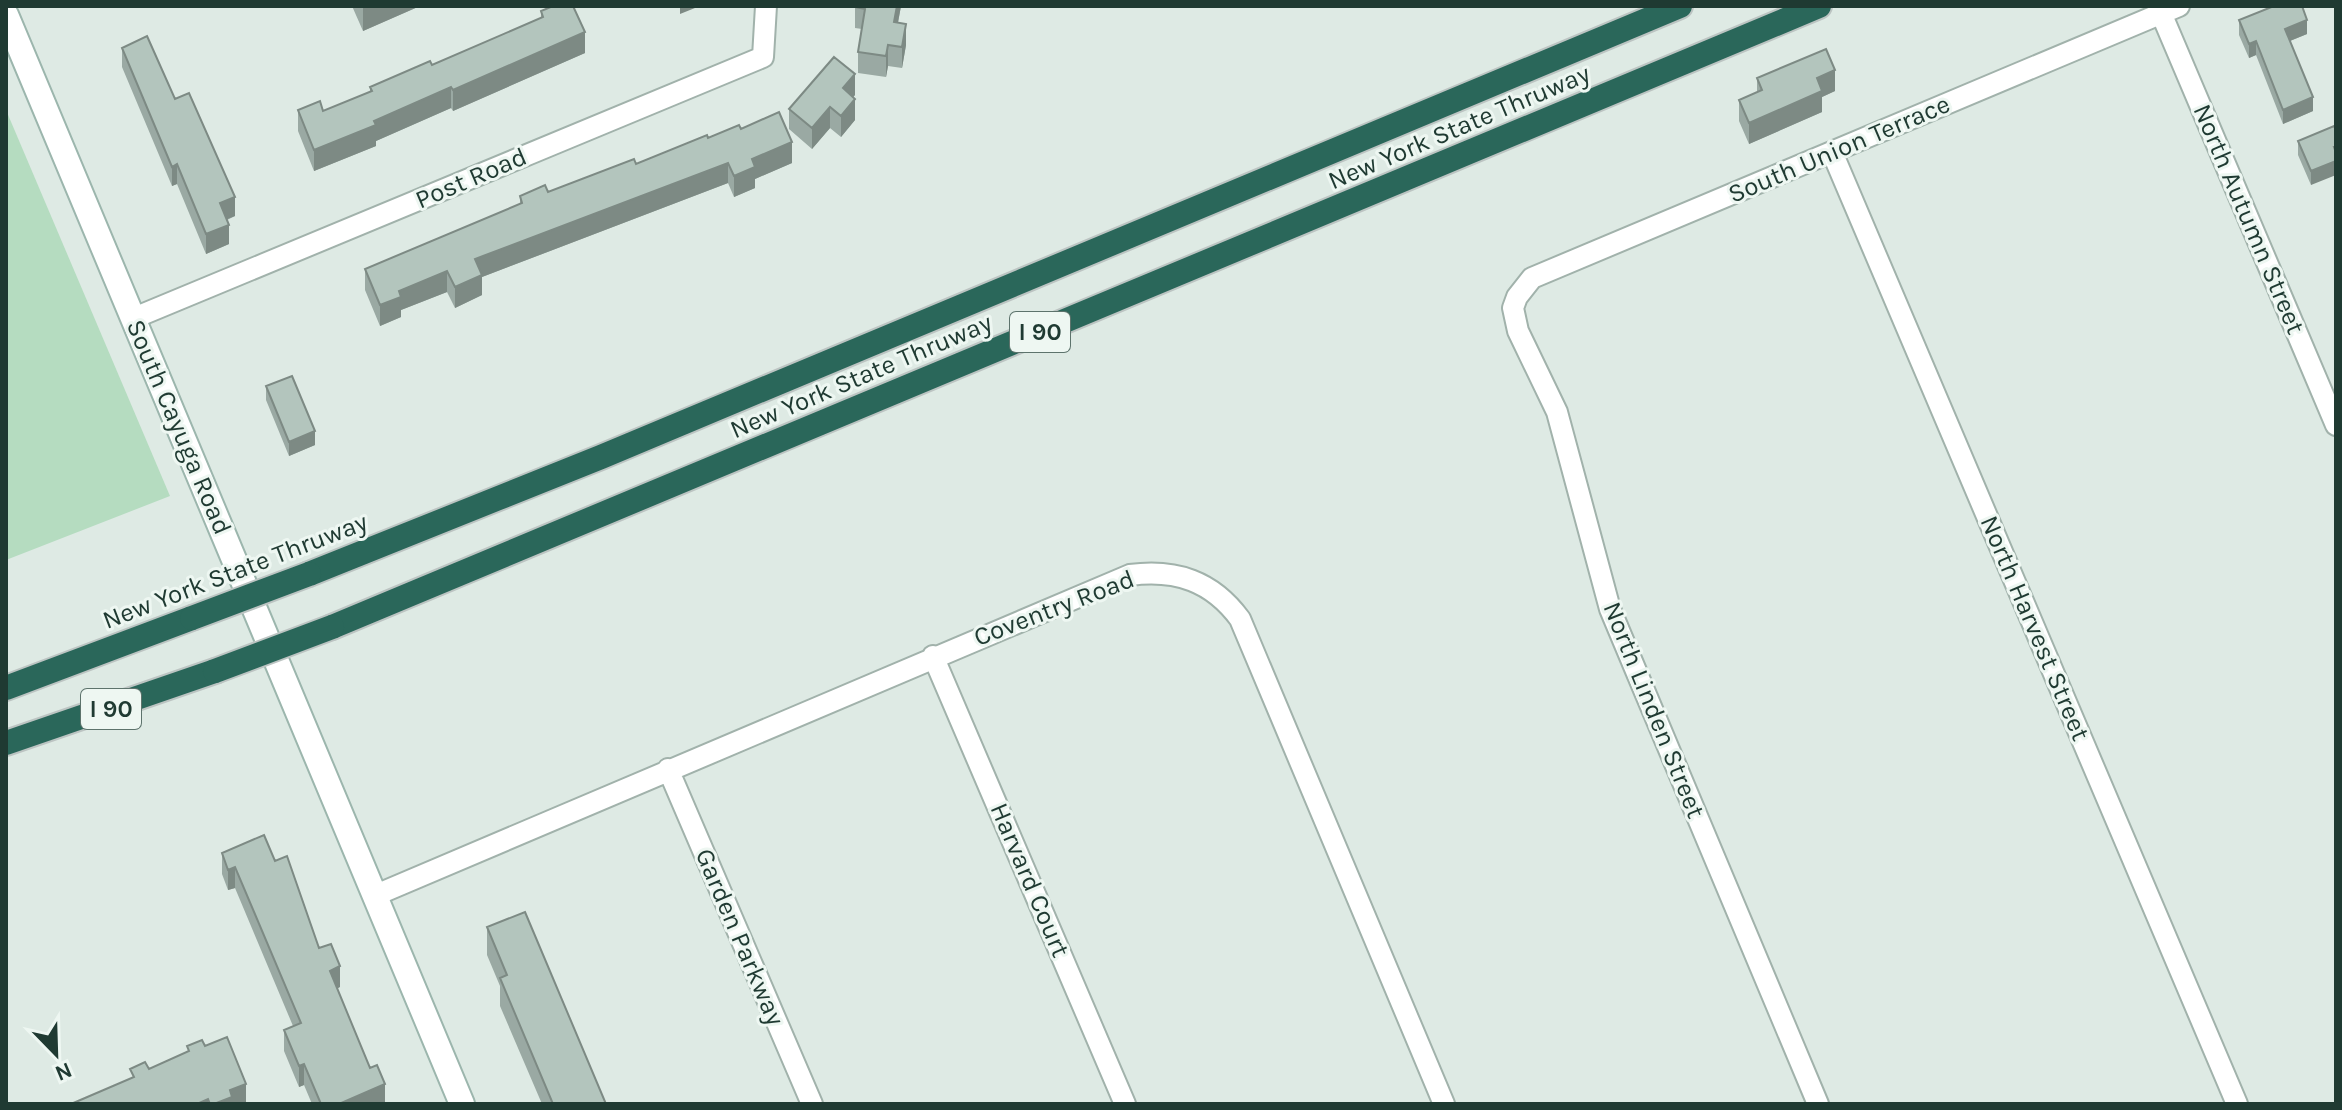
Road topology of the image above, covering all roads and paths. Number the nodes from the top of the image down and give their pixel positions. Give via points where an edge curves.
1 (766, 6) edge
2 (1680, 6) edge
3 (1819, 6) edge
4 (2170, 9) edge
5 (6, 15) edge
6 (1832, 152) junction
7 (1513, 308) joint
8 (134, 318) junction
9 (2336, 425) edge
10 (933, 656) junction
11 (6, 688) edge
12 (6, 743) edge
13 (668, 769) junction
14 (376, 895) junction
15 (461, 1104) edge
16 (812, 1104) edge
17 (1125, 1104) edge
18 (1444, 1104) edge
19 (1818, 1104) edge
20 (2237, 1104) edge

1 - 8 street, Post Road via 763,57
2 - 11 highway, New York State Thruway / I 90, bridge via 601,457
3 - 12 highway, New York State Thruway / I 90, bridge via 332,627
4 - 6 street, South Union Terrace
4 - 9 street, North Autumn Street
5 - 8 street, South Cayuga Road
6 - 7 street, South Union Terrace via 1532,278
6 - 20 street, North Harvest Street
7 - 19 street, North Linden Street via 1518,331 1557,412 1610,609
8 - 14 street, South Cayuga Road
10 - 13 street, Coventry Road
10 - 17 street, Harvard Court
10 - 18 street, Coventry Road via 1130,575 1177,574 1215,591 1240,619
13 - 14 street, Coventry Road
13 - 16 street, Garden Parkway
14 - 15 street, South Cayuga Road

